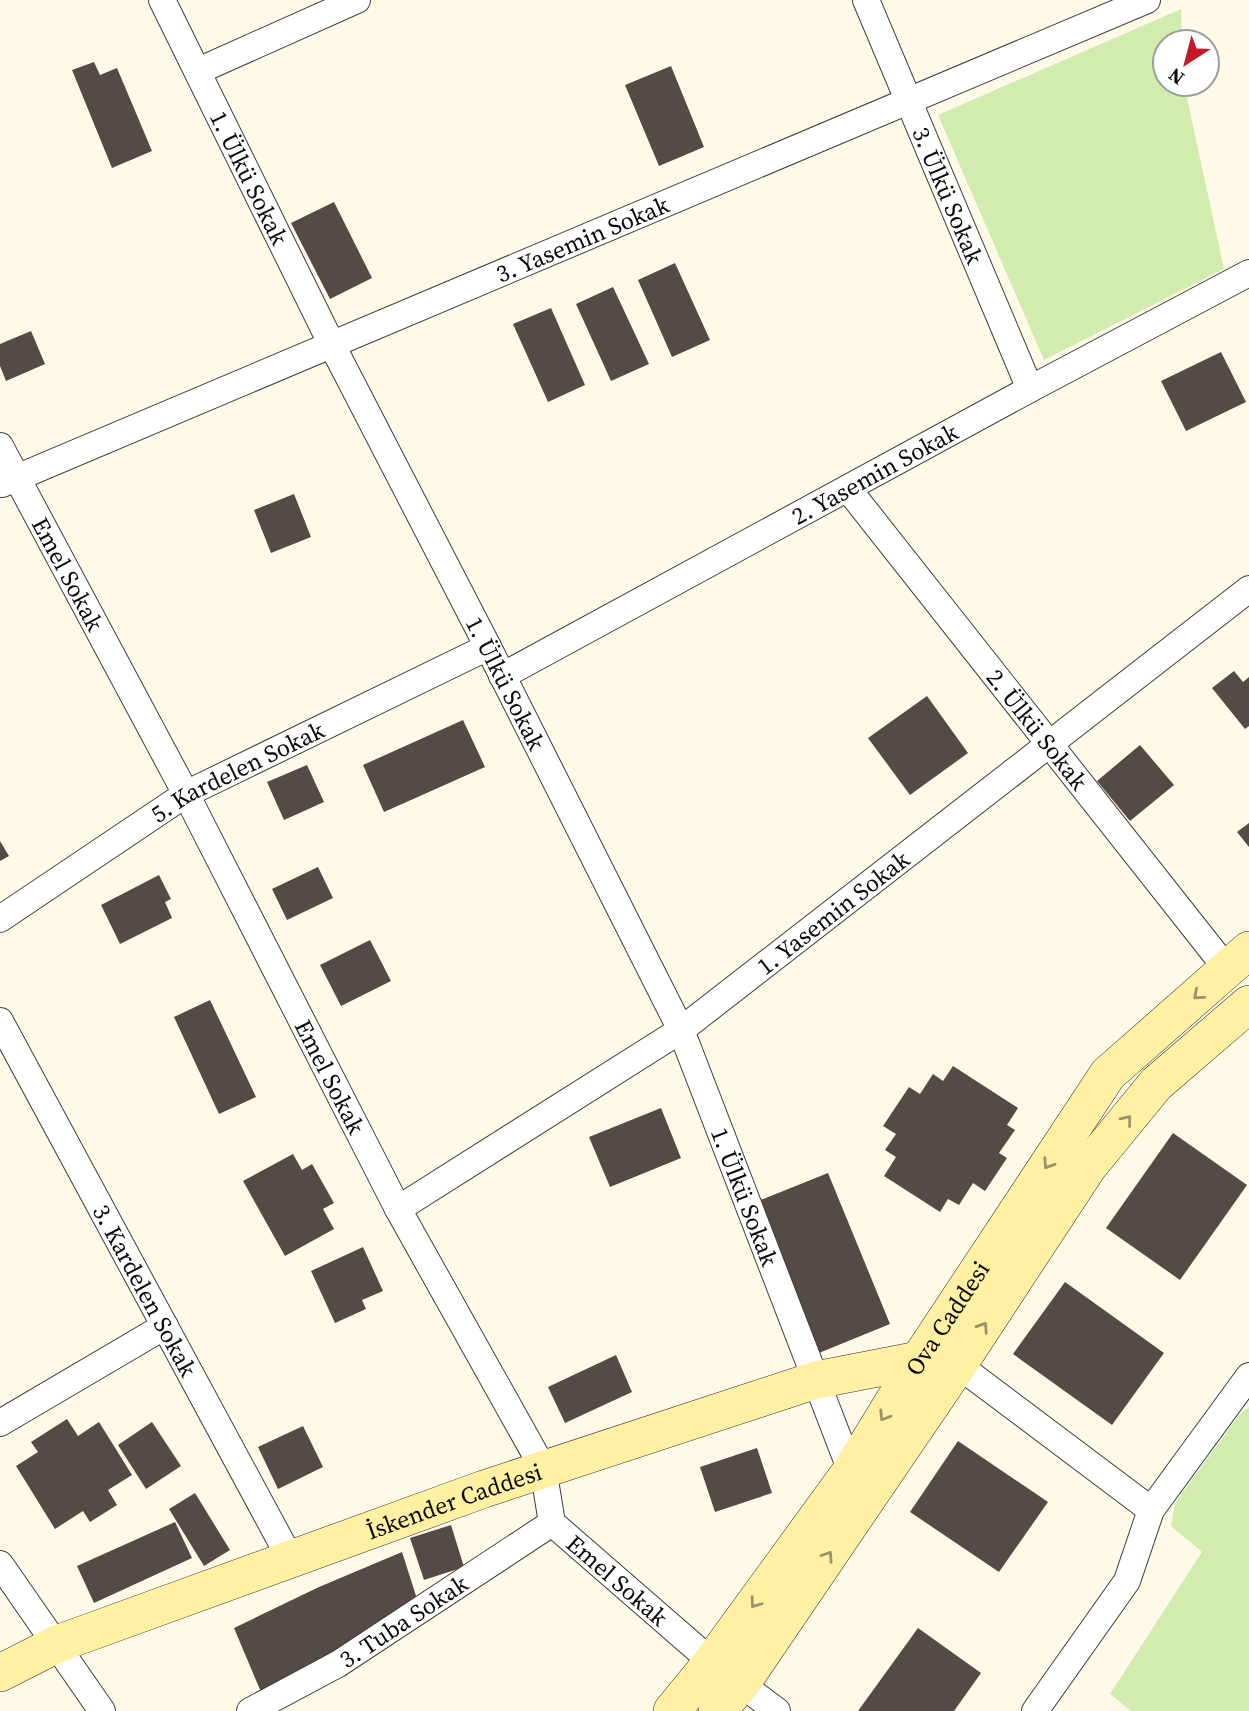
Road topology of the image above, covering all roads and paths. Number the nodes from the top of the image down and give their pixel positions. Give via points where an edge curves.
1 (162, 0) edge
2 (357, 0) edge
3 (866, 0) edge
4 (1147, 0) edge
5 (198, 71) junction
6 (908, 101) junction
7 (1249, 273) edge
8 (332, 345) junction
9 (1030, 389) junction
10 (0, 446) edge
11 (9, 481) edge
12 (848, 489) junction
13 (1249, 589) edge
14 (488, 647) junction
15 (502, 676) junction
16 (1050, 745) junction
17 (186, 794) junction
18 (0, 919) edge
19 (1238, 960) edge
20 (1249, 1004) edge
21 (0, 1021) edge
22 (681, 1030) junction
23 (398, 1209) junction
24 (165, 1325) junction
25 (919, 1360) junction
26 (958, 1365) junction
27 (1249, 1377) edge
28 (816, 1380) junction
29 (0, 1423) edge
30 (543, 1468) junction
31 (851, 1471) junction
32 (1151, 1510) junction
33 (552, 1523) junction
34 (291, 1560) junction
35 (1, 1567) edge
36 (57, 1644) junction
37 (712, 1662) junction
38 (0, 1673) edge
39 (741, 1684) junction
40 (102, 1711) edge
41 (250, 1711) edge
42 (672, 1711) edge
43 (718, 1711) edge
44 (777, 1711) edge
45 (1035, 1711) edge

1 - 5 street, 1. Ülkü Sokak
2 - 5 street
3 - 6 street, 3. Ülkü Sokak
4 - 6 street, 3. Yasemin Sokak
5 - 8 street, 1. Ülkü Sokak
6 - 8 street, 3. Yasemin Sokak
6 - 9 street, 3. Ülkü Sokak
7 - 9 street, 2. Yasemin Sokak
8 - 11 street, 3. Yasemin Sokak
8 - 14 street, 1. Ülkü Sokak
9 - 12 street, 2. Yasemin Sokak
10 - 11 street, Emel Sokak
11 - 17 street, Emel Sokak
12 - 15 street, 2. Yasemin Sokak
12 - 16 street, 2. Ülkü Sokak
13 - 16 street, 1. Yasemin Sokak
14 - 15 street, 1. Ülkü Sokak
14 - 17 street, 5. Kardelen Sokak
15 - 22 street, 1. Ülkü Sokak
16 - 19 street, 2. Ülkü Sokak
16 - 22 street, 1. Yasemin Sokak
17 - 18 street, 5. Kardelen Sokak
17 - 23 street, Emel Sokak
19 -> 25 street, Ova Caddesi via 1108,1074
26 -> 20 street, Ova Caddesi via 1088,1167 1156,1084
21 - 24 street, 3. Kardelen Sokak
22 - 23 street, 1. Yasemin Sokak
22 - 28 street, 1. Ülkü Sokak
23 - 30 street, Emel Sokak
24 - 29 street
24 - 34 street, 3. Kardelen Sokak
25 - 26 street, İskender Caddesi
25 - 28 street, İskender Caddesi
25 -> 31 street, Ova Caddesi
26 - 32 street
39 -> 26 street, Ova Caddesi
27 - 32 street
28 - 30 street, İskender Caddesi
28 - 31 street, 1. Ülkü Sokak
30 - 33 street, Emel Sokak
30 - 34 street, İskender Caddesi
31 -> 37 street, Ova Caddesi
32 - 45 street via 1127,1581
33 - 37 street, Emel Sokak
33 - 41 street, 3. Tuba Sokak via 338,1664
34 - 36 street, İskender Caddesi
35 - 36 street
36 - 38 street, İskender Caddesi
36 - 40 street
37 - 39 street
37 - 42 street, Ova Caddesi
39 - 43 street, Ova Caddesi
39 - 44 street

